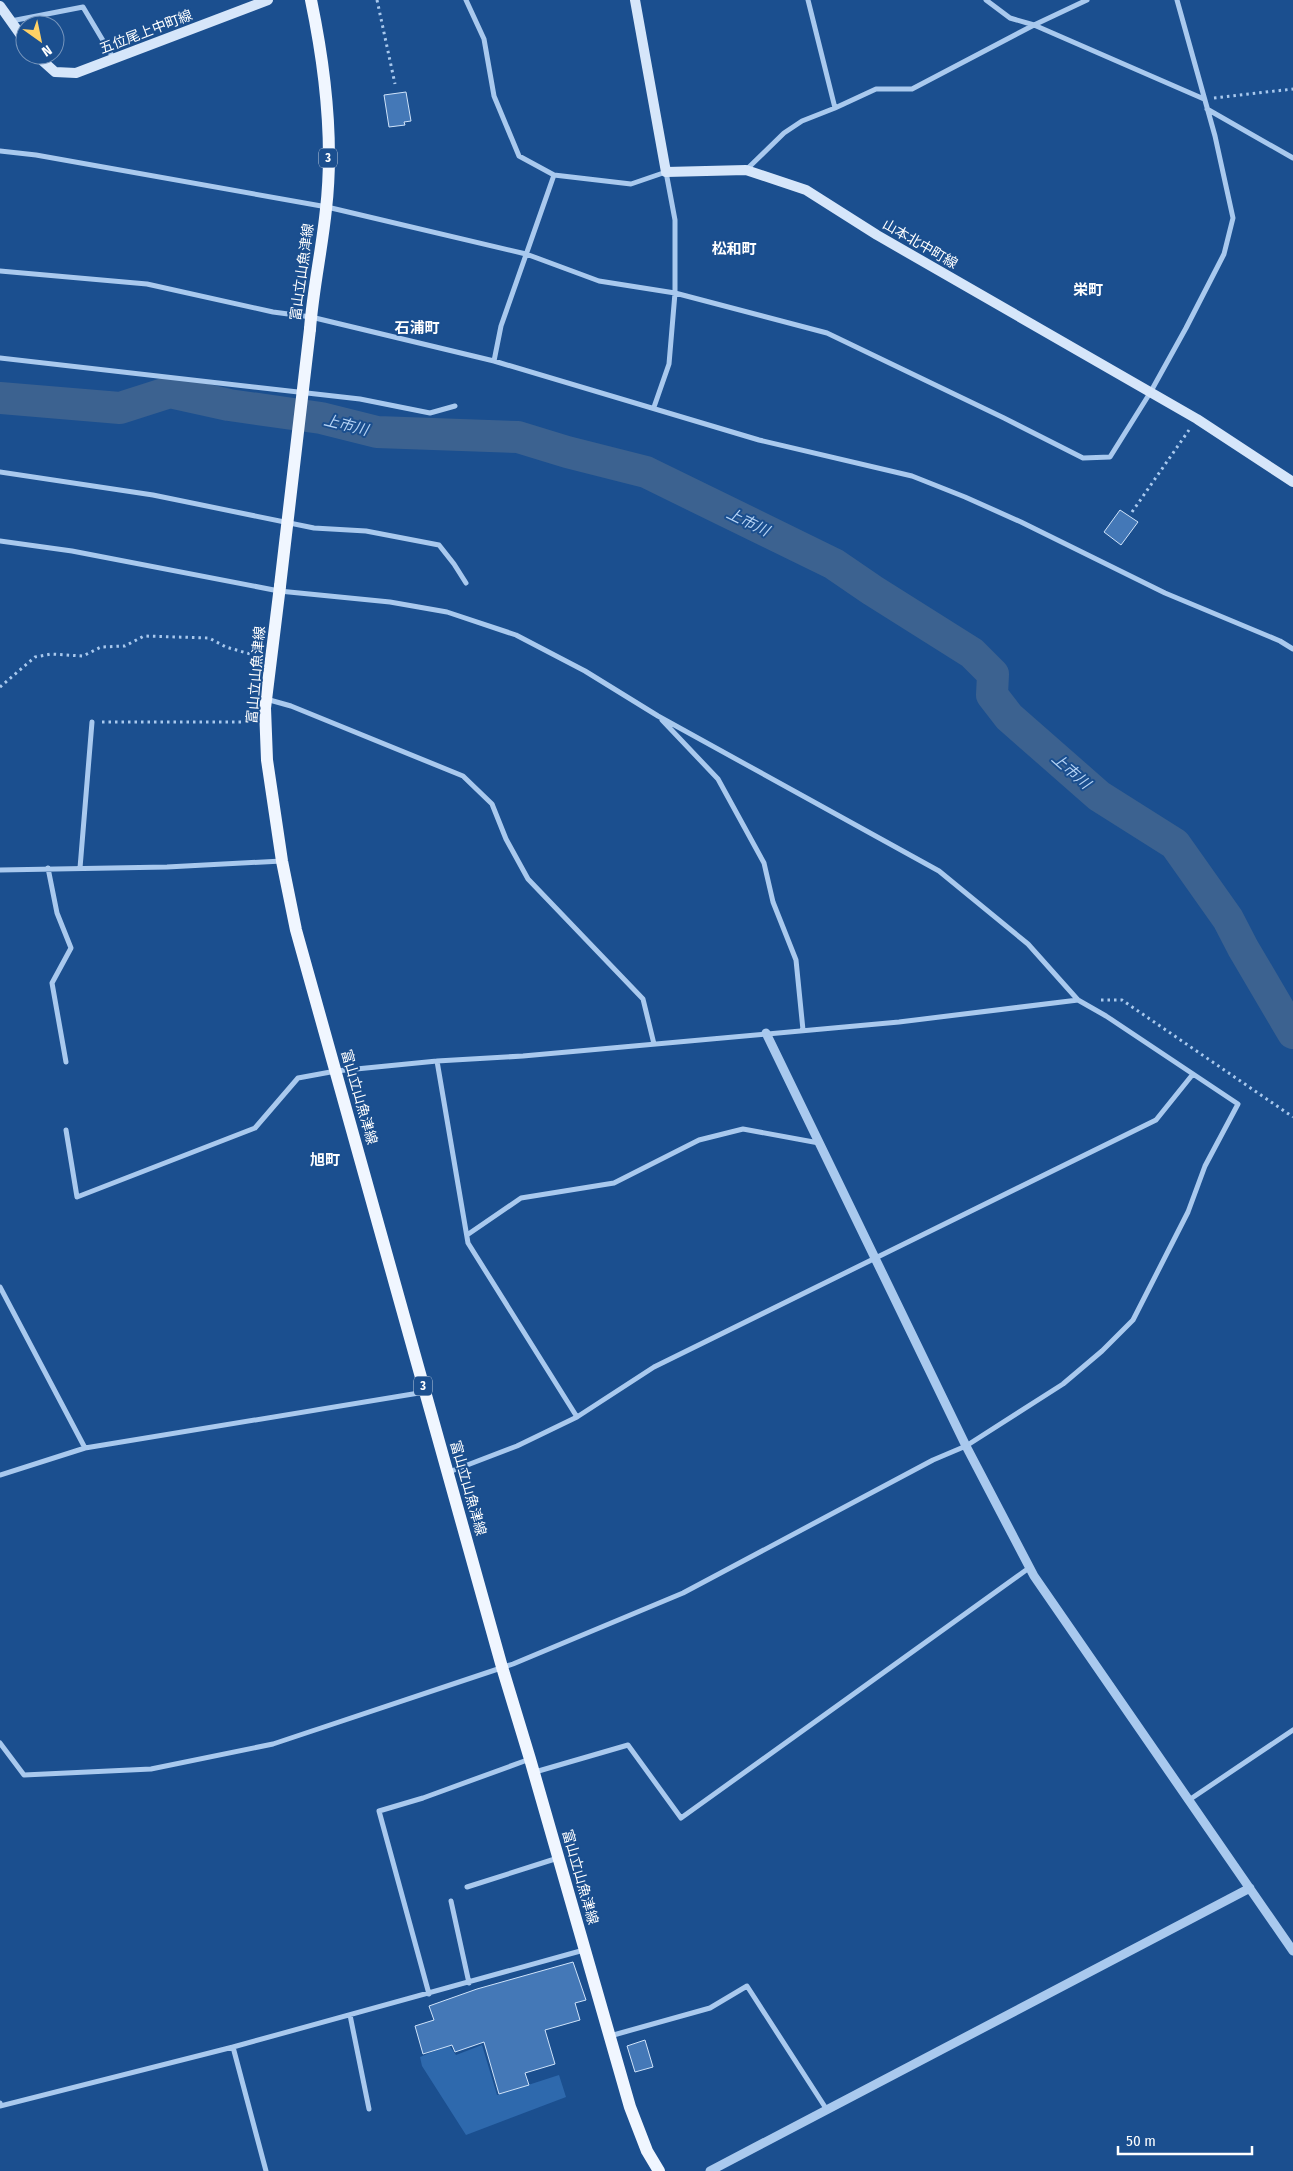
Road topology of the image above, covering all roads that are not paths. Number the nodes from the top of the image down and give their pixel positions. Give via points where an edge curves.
1 (268, 0) edge
2 (311, 0) edge
3 (466, 0) edge
4 (635, 0) edge
5 (808, 0) edge
6 (986, 0) edge
7 (1087, 0) edge
8 (1177, 0) edge
9 (0, 6) edge
10 (11, 21) junction
11 (0, 22) edge
12 (1034, 25) junction
13 (15, 26) edge
14 (114, 59) junction
15 (47, 65) edge
16 (1204, 99) junction
17 (835, 108) junction
18 (1207, 109) junction
19 (0, 151) edge
20 (1293, 158) edge
21 (746, 170) junction
22 (666, 172) junction
23 (554, 175) junction
24 (326, 207) junction
25 (526, 254) junction
26 (0, 271) edge
27 (675, 293) junction
28 (310, 323) junction
29 (0, 358) edge
30 (494, 361) junction
31 (1150, 393) junction
32 (456, 406) dead end
33 (654, 407) junction
34 (0, 472) edge
35 (1293, 482) edge
36 (0, 541) edge
37 (466, 583) dead end
38 (279, 588) junction
39 (1293, 649) edge
40 (266, 699) junction
41 (658, 716) junction
42 (92, 722) road end
43 (282, 861) junction
44 (48, 868) junction
45 (80, 868) junction
46 (0, 870) edge
47 (1078, 1000) junction
48 (803, 1030) junction
49 (766, 1033) junction
50 (654, 1044) junction
51 (437, 1061) junction
52 (66, 1062) dead end
53 (336, 1071) junction
54 (1193, 1074) junction
55 (66, 1130) dead end
56 (820, 1143) junction
57 (467, 1236) junction
58 (875, 1259) junction
59 (0, 1286) edge
60 (425, 1392) junction
61 (577, 1417) junction
62 (966, 1446) junction
63 (85, 1448) junction
64 (448, 1472) junction
65 (0, 1475) edge
66 (1029, 1568) junction
67 (502, 1667) junction
68 (1293, 1730) edge
69 (0, 1743) edge
70 (530, 1759) junction
71 (534, 1772) junction
72 (1189, 1800) junction
73 (559, 1858) junction
74 (467, 1887) dead end
75 (1250, 1888) junction
76 (450, 1901) dead end
77 (585, 1950) junction
78 (1293, 1951) edge
79 (468, 1983) junction
80 (429, 1994) junction
81 (350, 2015) junction
82 (609, 2036) junction
83 (233, 2047) junction
84 (0, 2103) edge
85 (369, 2109) dead end
86 (827, 2110) junction
87 (266, 2171) edge
88 (659, 2171) edge
89 (710, 2171) edge

1 - 14 main road, 五位尾上中町線
2 - 24 main road, 富山立山魚津線 / 3 via 329,125
3 - 23 street via 484,39 494,96 519,156
4 - 22 main road
5 - 17 street
6 - 12 street via 1010,18
7 - 12 street
8 - 16 street
9 - 10 main road
10 - 11 main road
10 - 13 main road
10 - 14 street via 83,7
12 - 16 street
12 - 17 street via 912,89 876,89
14 - 15 main road, 五位尾上中町線 via 76,73 55,72
16 - 18 street
17 - 21 street via 802,121 784,133
18 - 20 street
18 - 31 street via 1233,218 1224,254
19 - 24 street
21 - 22 main road, 山本北中町線
21 - 31 main road, 山本北中町線 via 806,190 877,235
22 - 23 street via 631,184
22 - 27 street via 675,220
23 - 25 street
24 - 25 street
24 - 28 main road, 富山立山魚津線 / 3
25 - 27 street via 599,281
25 - 30 street via 501,326
26 - 28 street via 147,284
27 - 31 street via 827,333 1083,458 1110,457
27 - 33 street via 669,364
28 - 30 street
28 - 38 main road, 富山立山魚津線 / 3, bridge
29 - 32 street via 360,399 430,413
30 - 33 street
31 - 35 main road, 山本北中町線 via 1197,419
33 - 39 street via 759,440 912,476 1021,522 1165,593
34 - 37 street via 153,495 314,528 366,531 439,545
36 - 38 street
38 - 40 main road, 富山立山魚津線 / 3
38 - 41 street via 447,612 516,635 585,671
40 - 43 main road, 富山立山魚津線 / 3 via 267,760
40 - 50 street via 463,776 492,804 506,839 528,879 643,999
41 - 47 street via 939,871 1028,944
41 - 48 street via 718,779 764,863 773,902 796,960
42 - 45 street
43 - 45 street via 167,868
43 - 53 main road, 富山立山魚津線 / 3 via 296,930
44 - 45 street
44 - 46 street
44 - 52 street via 57,913 71,948 52,983
47 - 48 street
47 - 54 street
48 - 49 street
49 - 50 street
49 - 56 street
50 - 51 street
51 - 53 street
51 - 57 street
53 - 55 street via 298,1078 255,1128 77,1197
53 - 60 main road, 富山立山魚津線 / 3
54 - 58 street via 1156,1120
54 - 62 street via 1238,1104 1205,1166 1188,1212 1133,1320 1063,1384
56 - 57 street via 743,1128 699,1140 614,1183 521,1198
56 - 58 street
57 - 61 street
58 - 61 street via 654,1368
58 - 62 street
59 - 63 street
60 - 63 street
60 - 64 main road, 富山立山魚津線 / 3
61 - 64 street via 517,1446
62 - 66 street
62 - 67 street via 683,1593
63 - 65 street
64 - 67 main road, 富山立山魚津線 / 3
66 - 71 street via 681,1818 628,1745
66 - 72 street
67 - 69 street via 273,1744 151,1769 24,1775
67 - 70 main road, 富山立山魚津線 / 3
68 - 72 street
70 - 71 main road, 富山立山魚津線 / 3
70 - 80 street via 379,1811
71 - 73 main road, 富山立山魚津線 / 3
72 - 75 street
73 - 74 street
73 - 77 main road, 富山立山魚津線 / 3
75 - 78 street
75 - 86 street
76 - 79 street
77 - 79 street
77 - 82 main road, 富山立山魚津線 / 3
79 - 80 street
80 - 81 street
81 - 83 street
81 - 85 street
82 - 86 street via 710,2008 747,1986
82 - 88 main road, 富山立山魚津線 / 3 via 630,2107 647,2151
83 - 84 street via 0,2106
83 - 87 street
86 - 89 street

